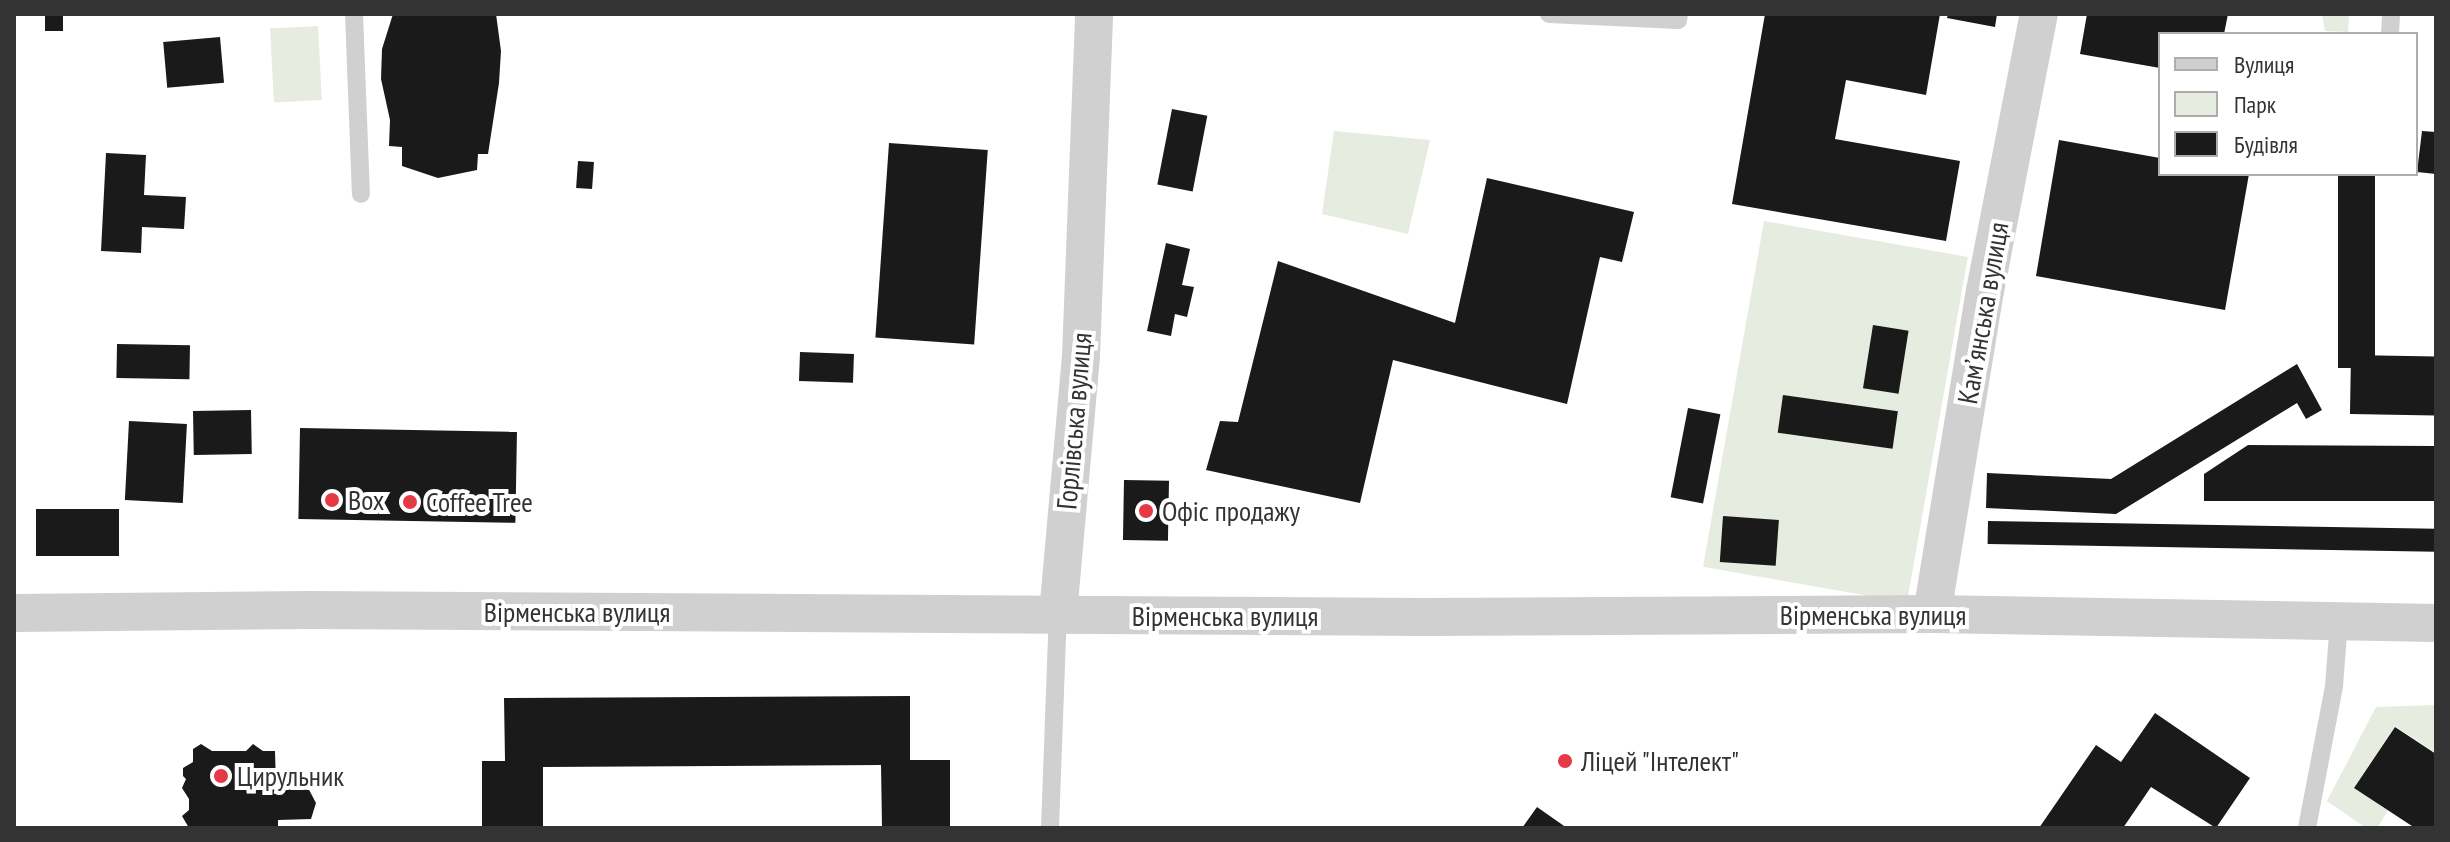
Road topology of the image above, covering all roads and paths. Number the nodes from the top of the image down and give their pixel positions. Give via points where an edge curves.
1 (354, 14) edge
2 (1094, 14) edge
3 (1549, 14) edge
4 (1679, 14) edge
5 (2039, 14) edge
6 (361, 194) dead end
7 (14, 613) edge
8 (1058, 614) junction
9 (1932, 614) junction
10 (2339, 621) junction
11 (2436, 623) edge
12 (1050, 828) edge
13 (2307, 828) edge

1 - 6 lane
2 - 8 street, Горлівська вулиця via 1081,356
3 - 4 lane via 1678,20
5 - 9 street, Камʼянська вулиця via 1985,291
7 - 8 street, Вірменська вулиця
8 - 9 street, Вірменська вулиця
8 - 12 lane, Горлівська вулиця
9 - 10 street, Вірменська вулиця
10 - 11 street, Вірменська вулиця
10 - 13 lane via 2334,686

